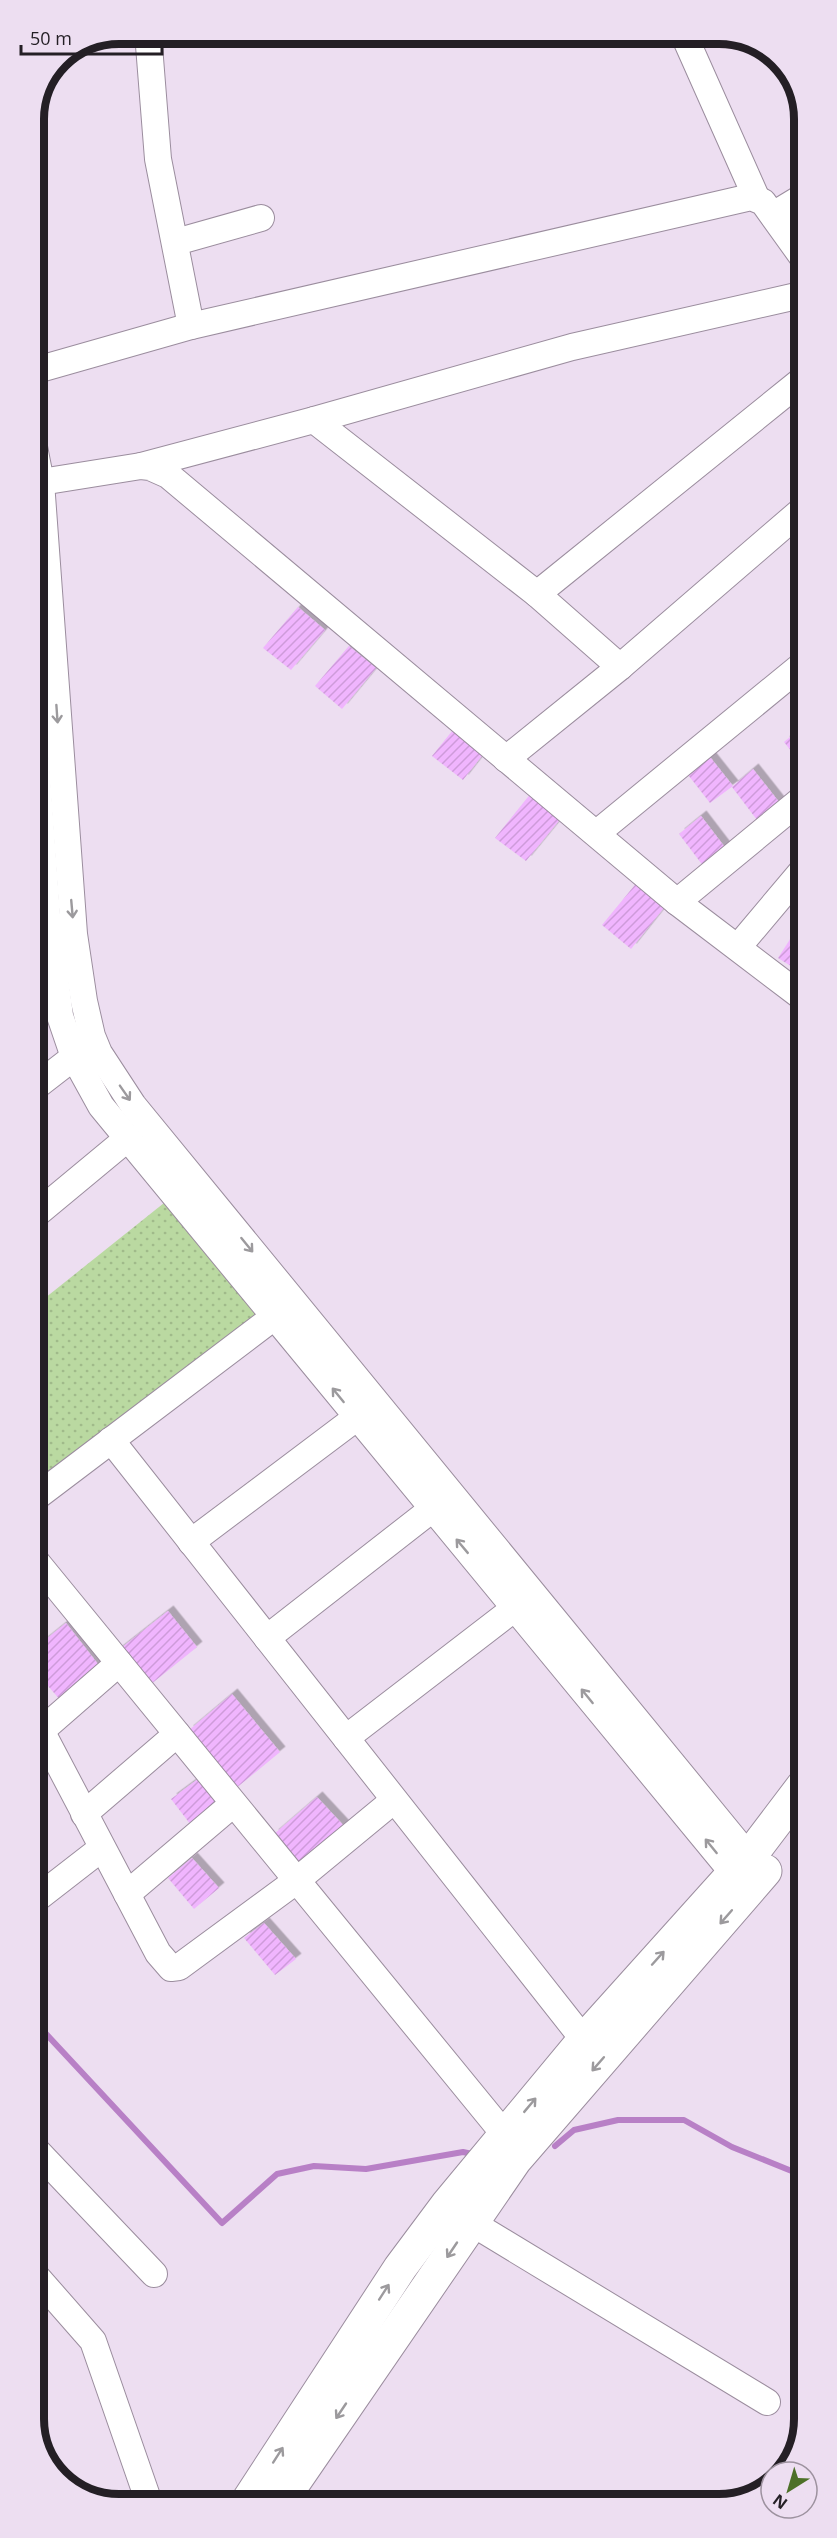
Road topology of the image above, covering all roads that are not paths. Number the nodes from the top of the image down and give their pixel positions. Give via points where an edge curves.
1 (149, 44) edge
2 (688, 44) edge
3 (756, 197) junction
4 (794, 202) edge
5 (773, 216) junction
6 (261, 218) dead end
7 (176, 242) junction
8 (794, 245) edge
9 (794, 297) edge
10 (190, 326) junction
11 (44, 368) edge
12 (794, 386) edge
13 (314, 420) junction
14 (141, 466) junction
15 (44, 481) edge
16 (794, 527) edge
17 (44, 535) edge
18 (537, 594) junction
19 (620, 667) junction
20 (794, 672) edge
21 (506, 759) junction
22 (794, 806) edge
23 (597, 833) junction
24 (794, 881) edge
25 (677, 902) junction
26 (44, 935) edge
27 (738, 948) junction
28 (794, 991) edge
29 (74, 1057) junction
30 (44, 1080) edge
31 (128, 1138) junction
32 (44, 1208) edge
33 (274, 1317) junction
34 (356, 1418) junction
35 (111, 1440) junction
36 (44, 1491) edge
37 (431, 1510) junction
38 (191, 1542) junction
39 (44, 1571) edge
40 (515, 1608) junction
41 (267, 1638) junction
42 (119, 1663) junction
43 (44, 1720) edge
44 (177, 1734) junction
45 (44, 1737) edge
46 (346, 1738) junction
47 (393, 1801) junction
48 (794, 1801) edge
49 (233, 1804) junction
50 (84, 1814) junction
51 (794, 1831) edge
52 (102, 1848) junction
53 (750, 1872) junction
54 (296, 1881) junction
55 (44, 1893) edge
56 (127, 1894) junction
57 (584, 2040) junction
58 (505, 2135) junction
59 (44, 2157) edge
60 (459, 2215) junction
61 (154, 2274) dead end
62 (44, 2285) edge
63 (767, 2402) dead end
64 (146, 2494) edge
65 (253, 2494) edge
66 (285, 2494) edge

1 - 7 street via 158,159
2 - 3 street
3 - 5 street
3 - 10 street
4 - 5 street
5 - 8 street
6 - 7 street
7 - 10 street
9 - 13 street via 572,346
10 - 11 street
12 - 18 street
13 - 14 street
13 - 18 street
14 - 15 street
14 - 21 street via 168,475
16 - 19 street
17 -> 53 street via 74,934 84,1001 99,1053 133,1105
18 - 19 street
19 - 21 street
20 - 23 street
21 - 23 street
22 - 25 street
23 - 25 street
24 - 27 street
25 - 27 street
26 - 29 street via 60,1016
27 - 28 street
29 - 30 street
29 - 31 street via 101,1106
31 - 32 street
31 - 33 street
34 -> 33 street
33 - 35 street
34 - 37 street
34 - 38 street
35 - 36 street
35 - 38 street
40 -> 37 street
37 - 41 street
38 - 41 street
39 - 42 street
40 - 46 street
53 -> 40 street
41 - 46 street
42 - 43 street
42 - 44 street
44 - 49 street
44 - 50 street
45 - 50 street
46 - 47 street
47 - 54 street
47 - 57 street
48 - 53 main road
49 - 54 street
49 - 56 street
50 - 52 street
51 - 53 main road
52 - 55 street
52 - 56 street
57 -> 53 main road
53 -> 60 main road via 515,2160
54 - 56 street via 179,1967 171,1968 158,1953
54 - 58 street
58 -> 57 main road
58 - 60 main road
59 - 61 street
60 - 63 street
65 -> 60 main road via 400,2268
60 -> 66 main road
62 - 64 street via 93,2341

